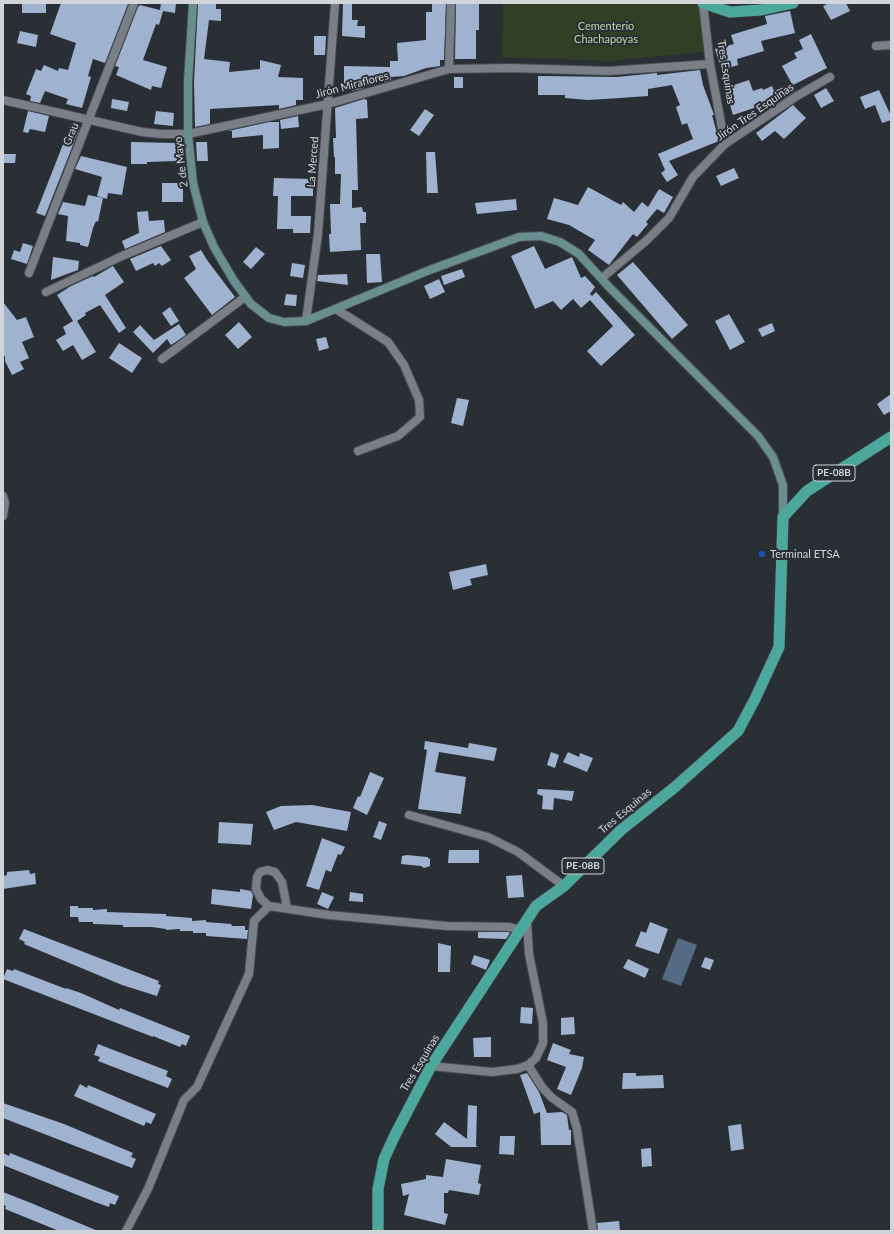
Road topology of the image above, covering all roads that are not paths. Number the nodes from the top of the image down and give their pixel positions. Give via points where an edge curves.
1 (134, 3) edge
2 (193, 3) edge
3 (335, 3) edge
4 (451, 3) edge
5 (703, 3) edge
6 (793, 3) edge
7 (891, 45) edge
8 (876, 46) dead end
9 (710, 64) junction
10 (449, 69) junction
11 (830, 77) dead end
12 (3, 100) edge
13 (328, 104) junction
14 (89, 120) junction
15 (188, 134) junction
16 (725, 144) junction
17 (203, 222) junction
18 (29, 273) dead end
19 (602, 278) junction
20 (46, 292) dead end
21 (248, 300) junction
22 (336, 309) junction
23 (306, 321) junction
24 (162, 359) dead end
25 (891, 437) edge
26 (358, 451) dead end
27 (3, 496) edge
28 (3, 516) edge
29 (783, 517) junction
30 (409, 815) dead end
31 (564, 886) junction
32 (269, 906) junction
33 (286, 908) junction
34 (524, 925) junction
35 (528, 1065) junction
36 (431, 1066) junction
37 (126, 1231) edge
38 (378, 1231) edge
39 (593, 1231) edge

1 - 14 street, Grau
2 - 15 main road, 2 de Mayo
3 - 13 street, La Merced
4 - 10 street
5 - 6 highway, Tres Esquinas via 730,12 761,10
5 - 9 street, Tres Esquinas
7 - 8 street
9 - 10 street, Jirón Miraflores via 572,71 511,68
9 - 16 street, Tres Esquinas
10 - 13 street, Jirón Miraflores
11 - 16 street, Jirón Tres Esquinas
12 - 14 street, Jirón Miraflores
13 - 15 street, Jirón Miraflores
13 - 23 street, La Merced via 318,234
14 - 15 street, Jirón Miraflores via 142,132
14 - 18 street, Grau
15 - 17 main road, 2 de Mayo via 194,183
16 - 19 street, Jirón Tres Esquinas via 693,177 669,218
17 - 20 street
17 - 21 main road, 2 de Mayo via 214,248
19 - 22 main road, 2 de Mayo via 579,254 560,242 541,236 519,237 427,271
19 - 29 main road, 2 de Mayo via 758,436 773,457 783,485
21 - 23 main road, 2 de Mayo via 268,318 284,322
21 - 24 street
22 - 23 main road, 2 de Mayo
22 - 26 street via 388,342 404,365 419,400 420,417 398,436
25 - 29 highway, PE-08B via 807,491
27 - 28 street
29 - 31 highway, Tres Esquinas / PE-08B via 779,647 738,731 675,787 621,830
30 - 31 street via 488,837 518,852
31 - 34 highway, Tres Esquinas / PE-08B via 536,906
32 - 33 street
32 - 33 street via 258,895 256,883 258,874 267,870 275,872 282,882
32 - 37 street via 254,921 249,974 197,1087 184,1100 148,1189
33 - 34 street via 431,925
34 - 35 street via 543,1023 543,1043 536,1058
34 - 36 highway, Tres Esquinas / PE-08B
35 - 36 street via 492,1072
35 - 39 street via 550,1097 572,1112
36 - 38 highway, Tres Esquinas / PE-08B via 384,1159 378,1189

